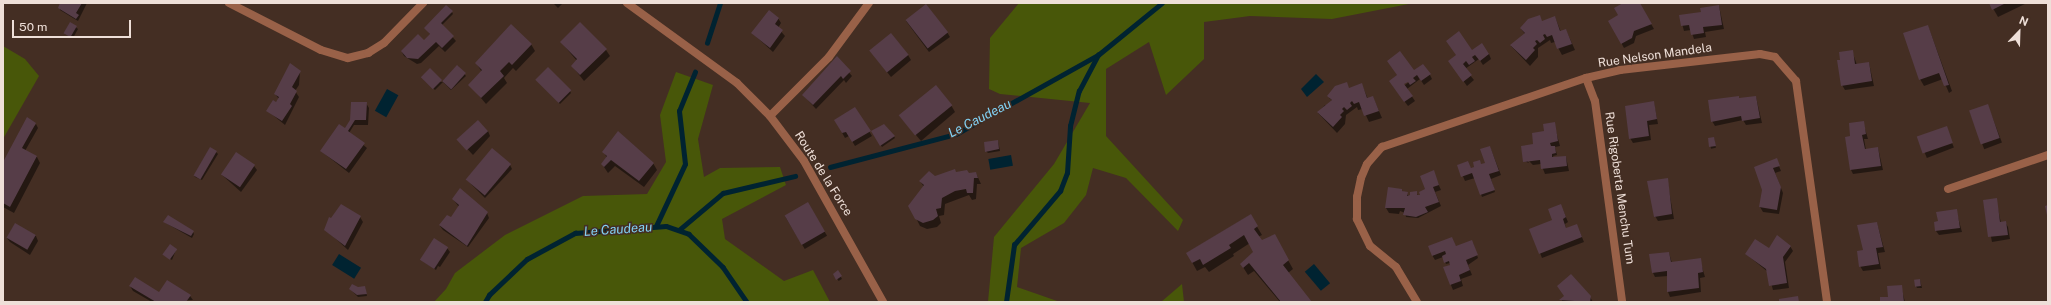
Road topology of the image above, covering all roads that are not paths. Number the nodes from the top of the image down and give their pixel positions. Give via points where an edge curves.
1 (229, 3) edge
2 (423, 3) edge
3 (627, 3) edge
4 (869, 3) edge
5 (1586, 78) junction
6 (770, 116) junction
7 (2048, 154) edge
8 (1948, 188) dead end
9 (883, 302) edge
10 (1417, 302) edge
11 (1622, 302) edge
12 (1827, 302) edge

1 - 2 street via 320,50 348,58 368,53 384,43
3 - 6 street, Route de la Force via 655,26 737,83
4 - 6 street via 829,57
5 - 10 street, Rue Nelson Mandela via 1397,141 1382,147 1367,164 1357,197 1357,219 1370,246 1396,267
5 - 11 street, Rue Rigoberta Menchu Tum via 1595,101
5 - 12 street, Rue Nelson Mandela via 1620,70 1760,54 1775,56 1796,81
6 - 9 street, Route de la Force via 804,162
7 - 8 street

